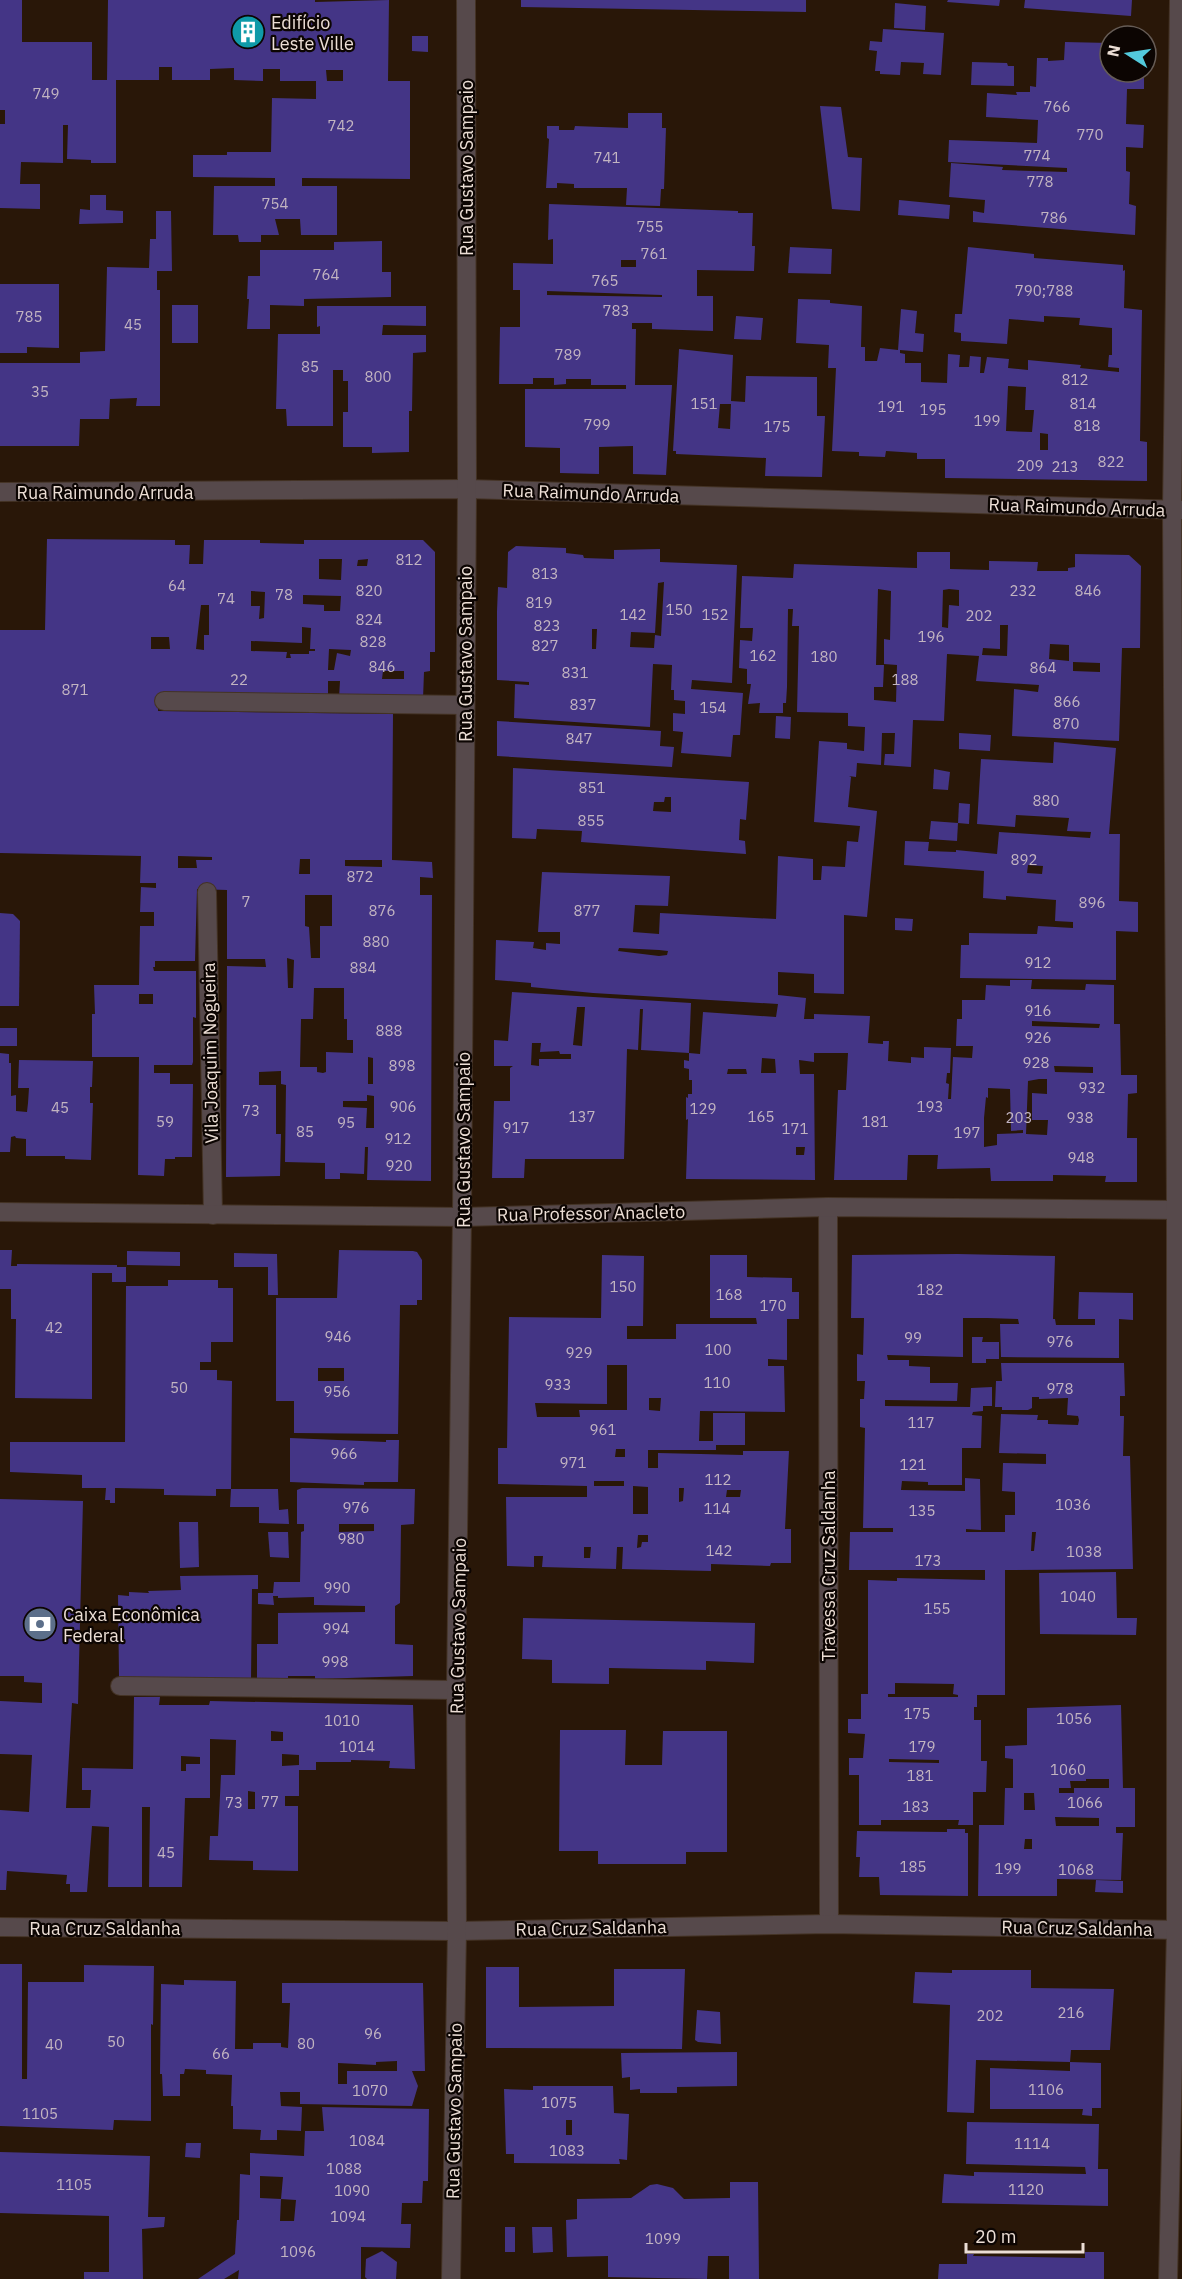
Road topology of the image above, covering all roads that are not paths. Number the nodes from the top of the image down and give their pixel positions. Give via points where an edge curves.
1 (466, 0) edge
2 (1179, 0) edge
3 (466, 489) junction
4 (0, 492) edge
5 (1177, 510) edge
6 (164, 701) dead end
7 (465, 705) junction
8 (207, 892) dead end
9 (828, 1207) junction
10 (1179, 1210) edge
11 (0, 1212) edge
12 (213, 1215) junction
13 (462, 1217) junction
14 (120, 1686) dead end
15 (456, 1690) junction
16 (829, 1924) junction
17 (0, 1927) edge
18 (1179, 1930) edge
19 (457, 1931) junction
20 (451, 2279) edge
21 (1168, 2279) edge

1 - 3 street, Rua Gustavo Sampaio
2 - 5 street
3 - 4 street, Rua Raimundo Arruda
3 - 5 street, Rua Raimundo Arruda
3 - 7 street, Rua Gustavo Sampaio
5 - 10 street
6 - 7 street
7 - 13 street, Rua Gustavo Sampaio
8 - 12 street, Vila Joaquim Nogueira
9 - 10 street, Rua Professor Anacleto
9 - 13 street, Rua Professor Anacleto
9 - 16 street, Travessa Cruz Saldanha
10 - 18 street
11 - 12 street, Rua Professor Anacleto
12 - 13 street, Rua Professor Anacleto
13 - 15 street, Rua Gustavo Sampaio
14 - 15 street
15 - 19 street, Rua Gustavo Sampaio
16 - 18 street, Rua Cruz Saldanha
16 - 19 street, Rua Cruz Saldanha
17 - 19 street, Rua Cruz Saldanha
18 - 21 street
19 - 20 street, Rua Gustavo Sampaio

